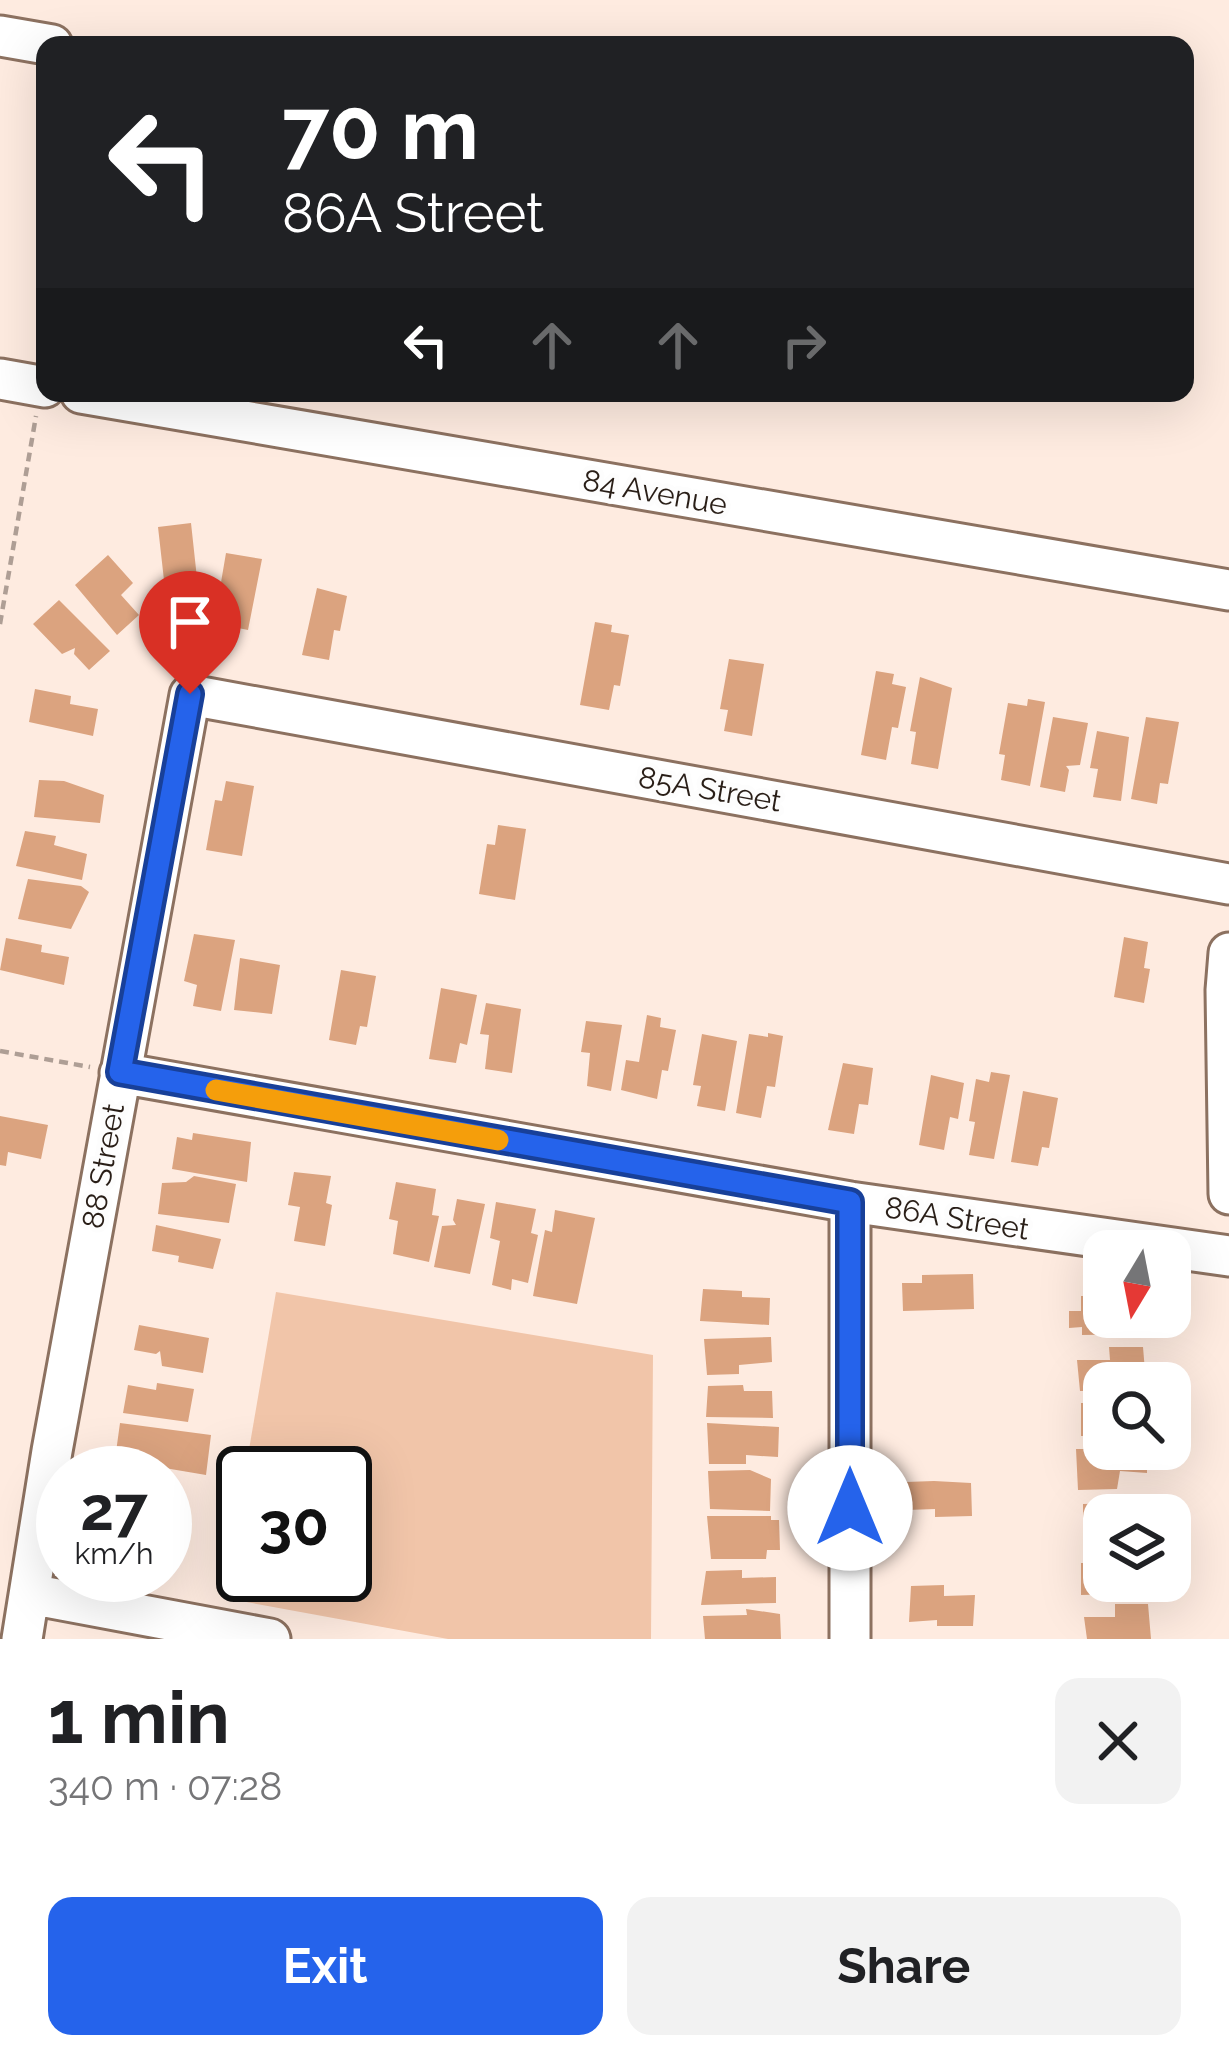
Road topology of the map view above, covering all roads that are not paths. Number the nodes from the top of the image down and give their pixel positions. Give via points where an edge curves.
1 (0, 36) edge
2 (36, 42) edge
3 (0, 379) edge
4 (36, 385) edge
5 (133, 402) edge
6 (1229, 590) edge
7 (190, 694) joint
8 (1229, 884) edge
9 (1229, 953) edge
10 (120, 1072) junction
11 (1229, 1194) edge
12 (850, 1202) junction
13 (1229, 1256) edge
14 (30, 1594) junction
15 (22, 1639) edge
16 (270, 1639) edge
17 (850, 1639) edge

1 - 2 street
3 - 4 street
5 - 6 street, 84 Avenue
7 - 8 street, 85A Street
7 - 10 street, 88 Street
9 - 11 street
10 - 12 street, 86A Street
10 - 14 street, 88 Street
12 - 13 street, 86A Street
12 - 17 street
14 - 15 street, 88 Street
14 - 16 street

